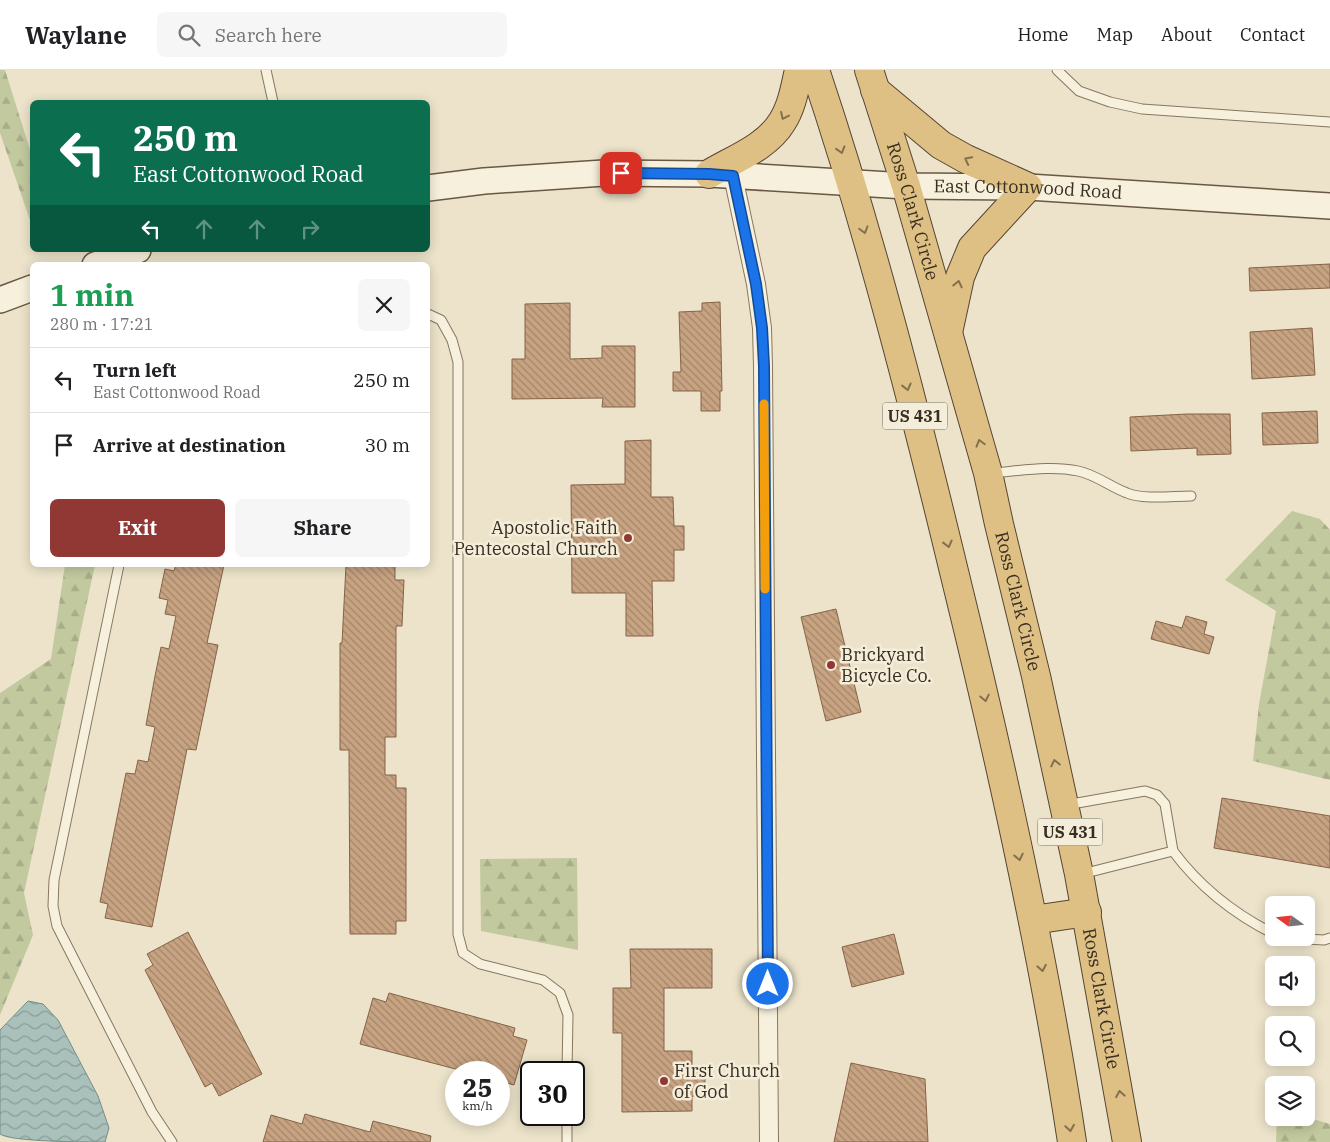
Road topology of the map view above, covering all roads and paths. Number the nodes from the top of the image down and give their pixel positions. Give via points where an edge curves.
1 (266, 70) edge
2 (799, 70) edge
3 (815, 70) edge
4 (1057, 70) edge
5 (872, 80) edge
6 (273, 100) edge
7 (1330, 122) edge
8 (721, 175) junction
9 (851, 183) junction
10 (906, 186) junction
11 (430, 188) edge
12 (1028, 188) junction
13 (1330, 206) edge
14 (132, 252) edge
15 (104, 262) edge
16 (30, 289) edge
17 (0, 300) edge
18 (430, 315) edge
19 (948, 332) junction
20 (988, 473) junction
21 (1191, 496) dead end
22 (119, 567) edge
23 (1064, 805) junction
24 (1173, 851) junction
25 (1079, 874) junction
26 (1087, 912) junction
27 (1033, 920) junction
28 (1265, 930) edge
29 (1330, 938) edge
30 (1315, 940) edge
31 (568, 1061) edge
32 (567, 1126) edge
33 (172, 1142) edge
34 (567, 1142) edge
35 (769, 1142) edge
36 (1072, 1142) edge
37 (1127, 1142) edge

1 - 6 lane
2 -> 8 highway via 794,94 782,122 766,140
3 -> 9 highway, US 431
4 - 7 lane via 1079,91 1142,109
5 - 10 highway, Ross Clark Circle / US 431
12 -> 5 highway via 941,145
8 - 9 main road, East Cottonwood Road
8 - 11 main road, East Cottonwood Road via 604,173 484,180
8 - 35 street via 756,284 764,366
9 - 10 main road, East Cottonwood Road
9 -> 27 highway, US 431 via 948,545
10 - 12 main road, East Cottonwood Road
10 - 19 highway, Ross Clark Circle / US 431
12 - 13 main road, East Cottonwood Road
19 -> 12 highway via 960,277 972,248
14 - 15 main road
16 - 17 main road
18 - 31 lane via 441,320 452,340 458,362 458,934 463,953 480,964 543,980 560,993 568,1015
20 -> 19 highway, Ross Clark Circle / US 431
20 - 21 lane via 1077,470 1095,475 1128,494
23 -> 20 highway, Ross Clark Circle / US 431
22 - 33 lane via 54,880 53,906 57,926 152,1112
23 - 24 lane via 1145,791 1158,795 1166,804
23 - 25 highway, Ross Clark Circle / US 431
24 - 25 lane
24 - 28 lane via 1188,872 1232,910
25 - 26 highway, Ross Clark Circle / US 431
26 - 27 highway
37 -> 26 highway, Ross Clark Circle / US 431
27 -> 36 highway, US 431
29 - 30 lane
32 - 34 lane

